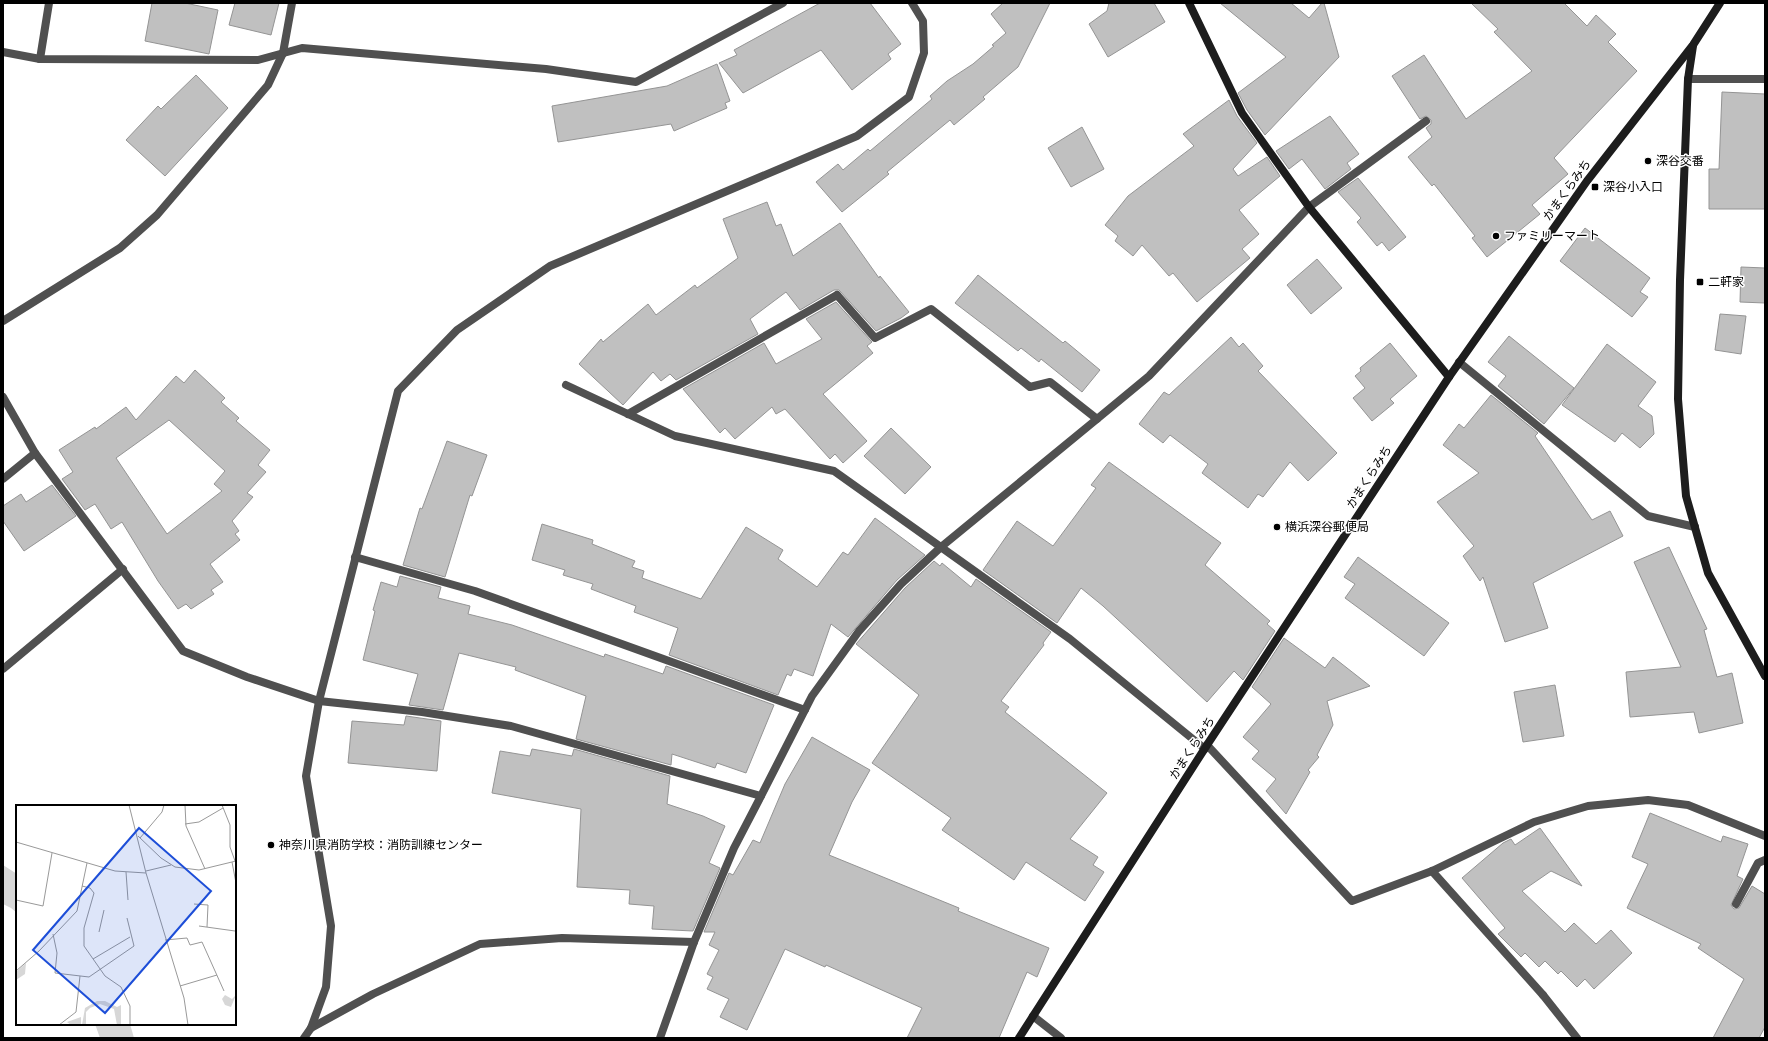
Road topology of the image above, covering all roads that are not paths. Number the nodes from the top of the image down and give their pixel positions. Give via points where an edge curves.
1 (49, 3) edge
2 (292, 3) edge
3 (783, 3) edge
4 (912, 3) edge
5 (1189, 3) edge
6 (1720, 3) edge
7 (1693, 45) junction
8 (3, 52) edge
9 (283, 53) junction
10 (40, 59) junction
11 (1688, 79) junction
12 (1765, 79) edge
13 (1426, 121) dead end
14 (1309, 207) junction
15 (3, 321) edge
16 (1459, 362) junction
17 (1449, 377) junction
18 (566, 385) dead end
19 (3, 397) edge
20 (628, 414) junction
21 (1097, 419) junction
22 (35, 453) junction
23 (3, 479) edge
24 (1695, 527) junction
25 (941, 546) junction
26 (354, 557) junction
27 (123, 569) junction
28 (3, 669) edge
29 (1765, 676) edge
30 (319, 701) junction
31 (805, 710) junction
32 (1206, 747) junction
33 (761, 796) junction
34 (1765, 836) edge
35 (1765, 860) edge
36 (1432, 871) junction
37 (1736, 904) dead end
38 (694, 942) junction
39 (1032, 1016) junction
40 (311, 1028) junction
41 (304, 1038) edge
42 (660, 1038) edge
43 (1019, 1038) edge
44 (1061, 1038) edge
45 (1577, 1038) edge

1 - 10 street
2 - 9 street
3 - 9 street via 636,82 546,68 302,48
4 - 26 street via 923,21 924,53 909,97 857,136 550,266 457,330 398,391
5 - 14 main road via 1242,112
6 - 7 main road, かまくらみち
7 - 11 main road
7 - 16 main road, かまくらみち via 1587,181
8 - 10 street
9 - 10 street via 258,60
9 - 15 street via 268,85 157,215 120,248
11 - 12 street
11 - 24 main road via 1678,398 1686,496
13 - 14 street
14 - 17 main road
14 - 21 street via 1149,376
16 - 17 main road, かまくらみち
16 - 24 street via 1648,516
17 - 32 main road, かまくらみち
18 - 20 street
19 - 22 street
20 - 21 street via 837,295 875,338 931,309 1030,387 1050,382
20 - 25 street via 675,436 834,471
21 - 25 street
22 - 23 street
22 - 27 street
24 - 29 main road via 1708,572
25 - 31 street via 901,584 859,631 812,696
25 - 32 street via 1070,639
26 - 30 street
26 - 31 street via 475,591
27 - 28 street
27 - 30 street via 183,651 247,677
30 - 33 street via 422,712 511,726
30 - 40 street via 306,776 331,926 326,987
31 - 33 street
32 - 36 street via 1352,901
32 - 39 main road, かまくらみち
33 - 38 street via 734,848
34 - 36 street via 1688,805 1648,800 1588,806 1534,822
35 - 37 street via 1758,863
36 - 45 street
38 - 40 street via 562,938 480,944 373,994
38 - 42 street
39 - 43 main road, かまくらみち
39 - 44 street
40 - 41 street

